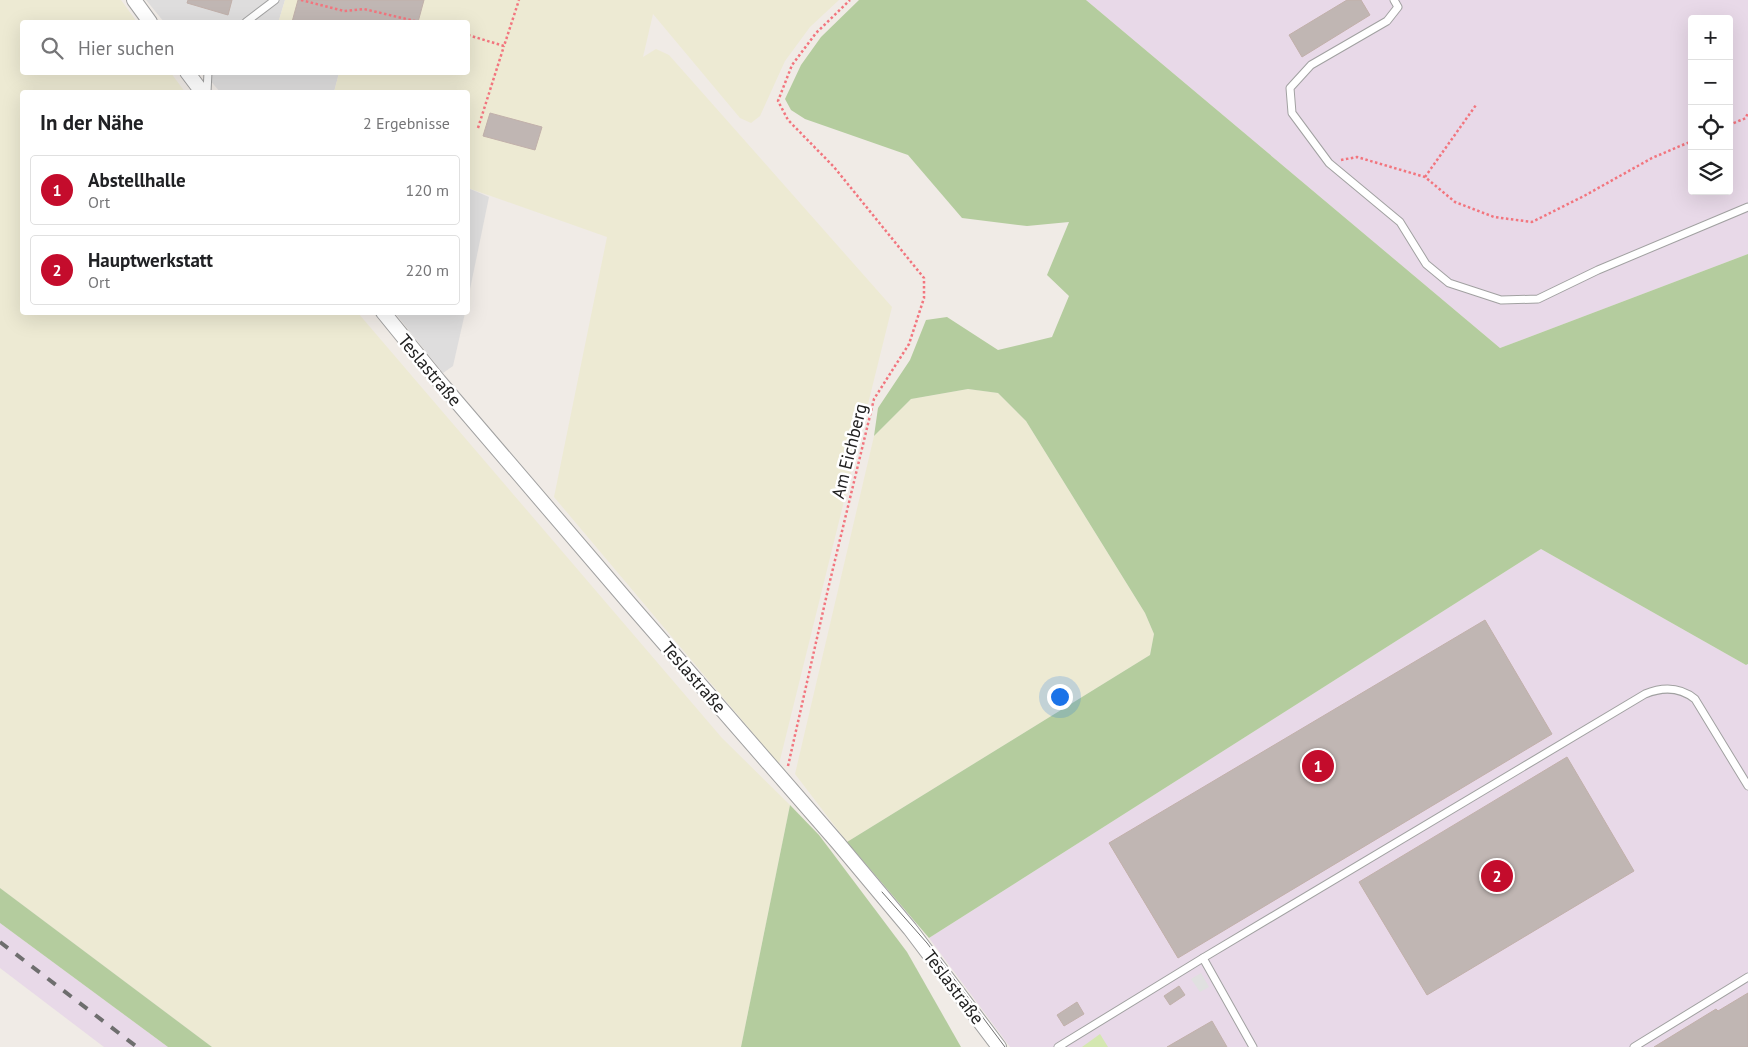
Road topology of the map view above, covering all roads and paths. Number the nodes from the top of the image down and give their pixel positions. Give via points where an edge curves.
1 (134, 0) edge
2 (275, 0) edge
3 (301, 0) edge
4 (519, 0) edge
5 (850, 0) edge
6 (1394, 0) edge
7 (149, 20) edge
8 (249, 20) edge
9 (411, 20) edge
10 (470, 36) edge
11 (504, 46) junction
12 (189, 75) edge
13 (208, 75) edge
14 (200, 90) edge
15 (207, 90) edge
16 (1476, 105) dead end
17 (1748, 112) edge
18 (1747, 118) edge
19 (1733, 123) edge
20 (478, 128) dead end
21 (1688, 143) edge
22 (1329, 163) junction
23 (1425, 176) junction
24 (1748, 207) edge
25 (385, 315) edge
26 (784, 781) junction
27 (1748, 786) edge
28 (1203, 958) junction
29 (1748, 977) edge
30 (999, 1047) edge
31 (1058, 1047) edge
32 (1253, 1047) edge
33 (1634, 1047) edge

1 - 7 street
2 - 8 lane
3 - 9 path via 344,11 364,9
4 - 11 path
5 - 26 path, Am Eichberg via 816,33 792,65 778,101 788,120 834,167 924,278 924,298 909,344 874,399
6 - 22 lane via 1398,7 1387,21 1311,65 1290,88 1292,113
10 - 11 path
11 - 20 path
12 - 14 street
13 - 15 lane
16 - 23 path
17 - 18 path
18 - 19 path
21 - 23 path via 1652,158 1532,222 1494,217 1455,202
22 - 23 path via 1357,157
22 - 24 lane via 1400,222 1426,264 1449,283 1501,300 1538,300 1598,270
25 - 26 street, Teslastraße
26 - 30 street, Teslastraße via 910,929
27 - 28 lane via 1695,699 1675,690 1652,691
28 - 31 lane
28 - 32 lane
29 - 33 lane

